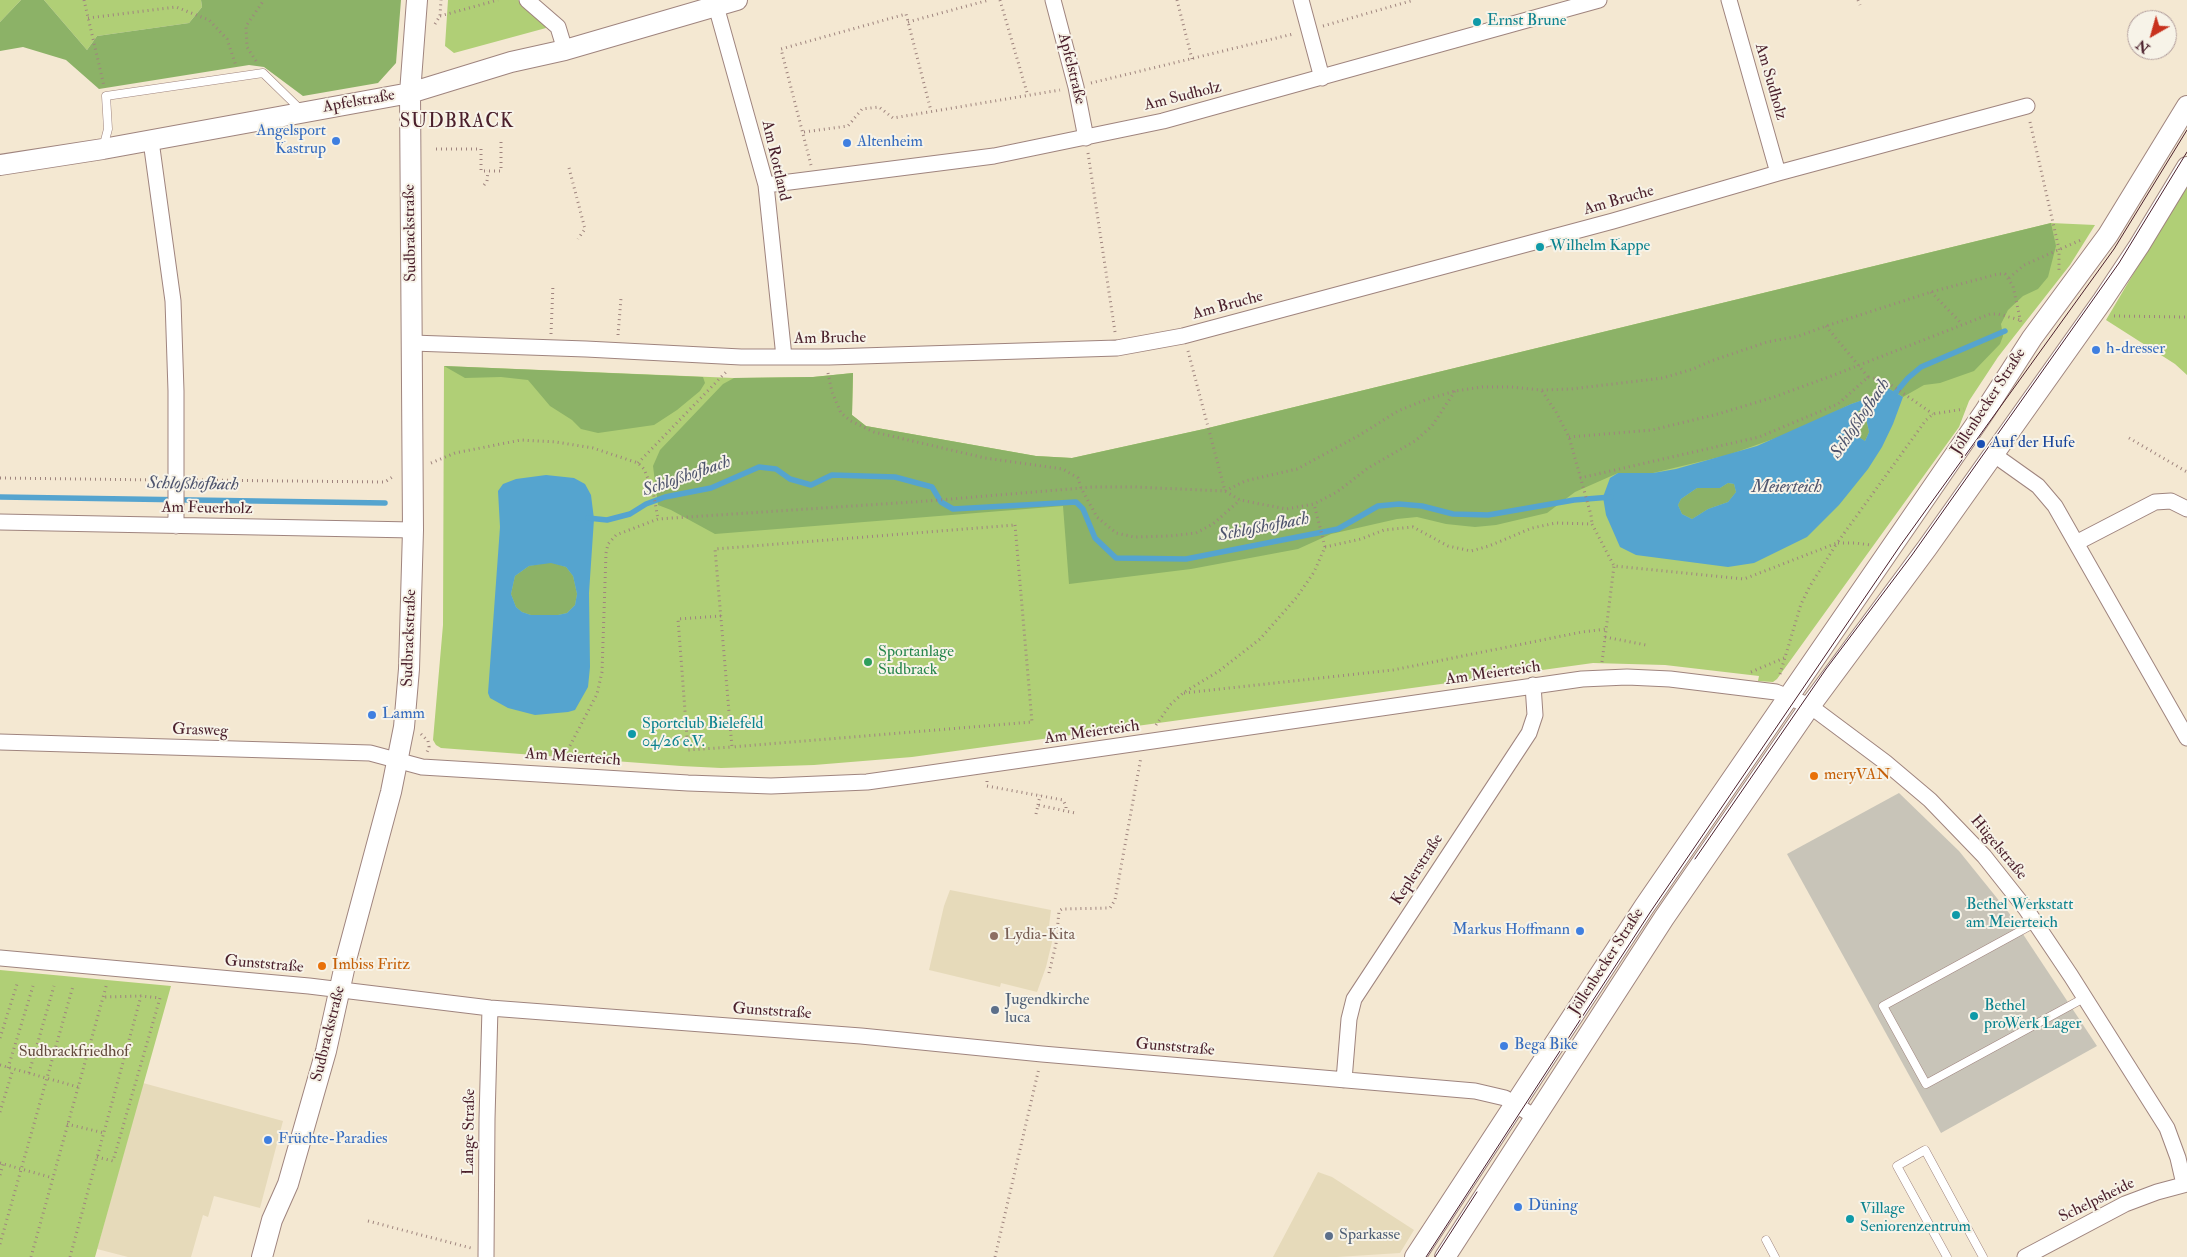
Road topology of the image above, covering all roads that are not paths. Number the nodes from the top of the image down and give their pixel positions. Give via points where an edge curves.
1 (417, 0) edge
2 (527, 0) edge
3 (736, 0) edge
4 (1053, 0) edge
5 (1301, 0) edge
6 (1599, 0) edge
7 (1729, 0) edge
8 (716, 6) junction
9 (565, 50) junction
10 (1322, 78) junction
11 (410, 92) junction
12 (2027, 106) road end
13 (2187, 106) edge
14 (304, 112) junction
15 (1086, 138) junction
16 (151, 141) junction
17 (103, 149) junction
18 (0, 165) edge
19 (2187, 166) edge
20 (1778, 173) junction
21 (766, 185) junction
22 (412, 344) junction
23 (784, 357) junction
24 (1993, 454) junction
25 (2187, 509) edge
26 (0, 522) edge
27 (176, 526) junction
28 (413, 530) junction
29 (2076, 543) junction
30 (1533, 685) junction
31 (1782, 694) junction
32 (1810, 706) junction
33 (2187, 738) edge
34 (0, 742) edge
35 (398, 761) junction
36 (2035, 923) junction
37 (0, 958) edge
38 (340, 990) junction
39 (2084, 998) junction
40 (490, 1008) junction
41 (1344, 1080) junction
42 (1515, 1104) junction
43 (1535, 1117) junction
44 (2185, 1184) edge
45 (1766, 1240) dead end
46 (486, 1255) edge
47 (262, 1257) edge
48 (1415, 1257) edge
49 (1445, 1257) edge
50 (1775, 1257) edge
51 (1947, 1257) edge
52 (1983, 1257) edge
53 (2025, 1257) edge

1 - 11 main road, Sudbrackstraße
2 - 9 street via 558,27
3 - 8 main road, Apfelstraße
4 - 15 street, Apfelstraße
5 - 10 street
6 - 10 street, Am Sudholz
7 - 20 street, Am Sudholz
8 - 9 main road, Apfelstraße
8 - 21 street, Am Rottland
9 - 11 main road, Apfelstraße via 510,62
10 - 15 street, Am Sudholz
11 - 14 main road, Apfelstraße
11 - 22 main road, Sudbrackstraße
12 - 20 street, Am Bruche
13 - 31 main road, Jöllenbecker Straße via 2108,235 2032,338 1894,542
14 - 16 main road, Apfelstraße
14 - 17 lane via 263,73 106,96 108,129
15 - 21 street, Am Sudholz via 994,156
16 - 17 main road, Apfelstraße
16 - 27 street via 173,301
17 - 18 main road, Apfelstraße
19 - 24 main road, Jöllenbecker Straße via 2124,269
20 - 23 street, Am Bruche via 1613,221 1184,336 1117,348
21 - 23 street, Am Rottland
22 - 23 street, Am Bruche
22 - 28 main road, Sudbrackstraße
24 - 29 street via 2048,496
24 - 32 main road, Jöllenbecker Straße
25 - 29 street via 2171,501 2155,502
26 - 27 street, Am Feuerholz
27 - 28 street, Am Feuerholz
28 - 35 main road, Sudbrackstraße via 408,692
29 - 33 street
30 - 31 street, Am Meierteich via 1600,677 1670,679
30 - 35 street, Am Meierteich via 867,782 771,786 688,783 422,767
30 - 41 street, Keplerstraße via 1535,715 1529,733 1354,999 1349,1019
31 - 32 street
31 - 42 main road, Jöllenbecker Straße
32 - 36 street, Hügelstraße via 1885,762 1943,812 1984,856
32 - 43 main road, Jöllenbecker Straße via 1664,918
34 - 35 street, Grasweg via 370,754
35 - 38 main road, Sudbrackstraße
36 - 39 street, Hügelstraße
36 - 39 lane via 1883,1006 1926,1084
37 - 38 street, Gunststraße
38 - 40 street, Gunststraße
38 - 47 main road, Sudbrackstraße via 288,1184 272,1220
39 - 44 street, Hügelstraße via 2167,1128
40 - 41 street, Gunststraße via 861,1036
40 - 46 street, Lange Straße
41 - 42 street, Gunststraße via 1488,1092
42 - 43 street, Gunststraße
42 - 48 main road, Jöllenbecker Straße
43 - 49 main road, Jöllenbecker Straße
44 - 53 street, Schelpsheide via 2125,1204
45 - 50 lane
51 - 52 lane via 1897,1166 1925,1150

